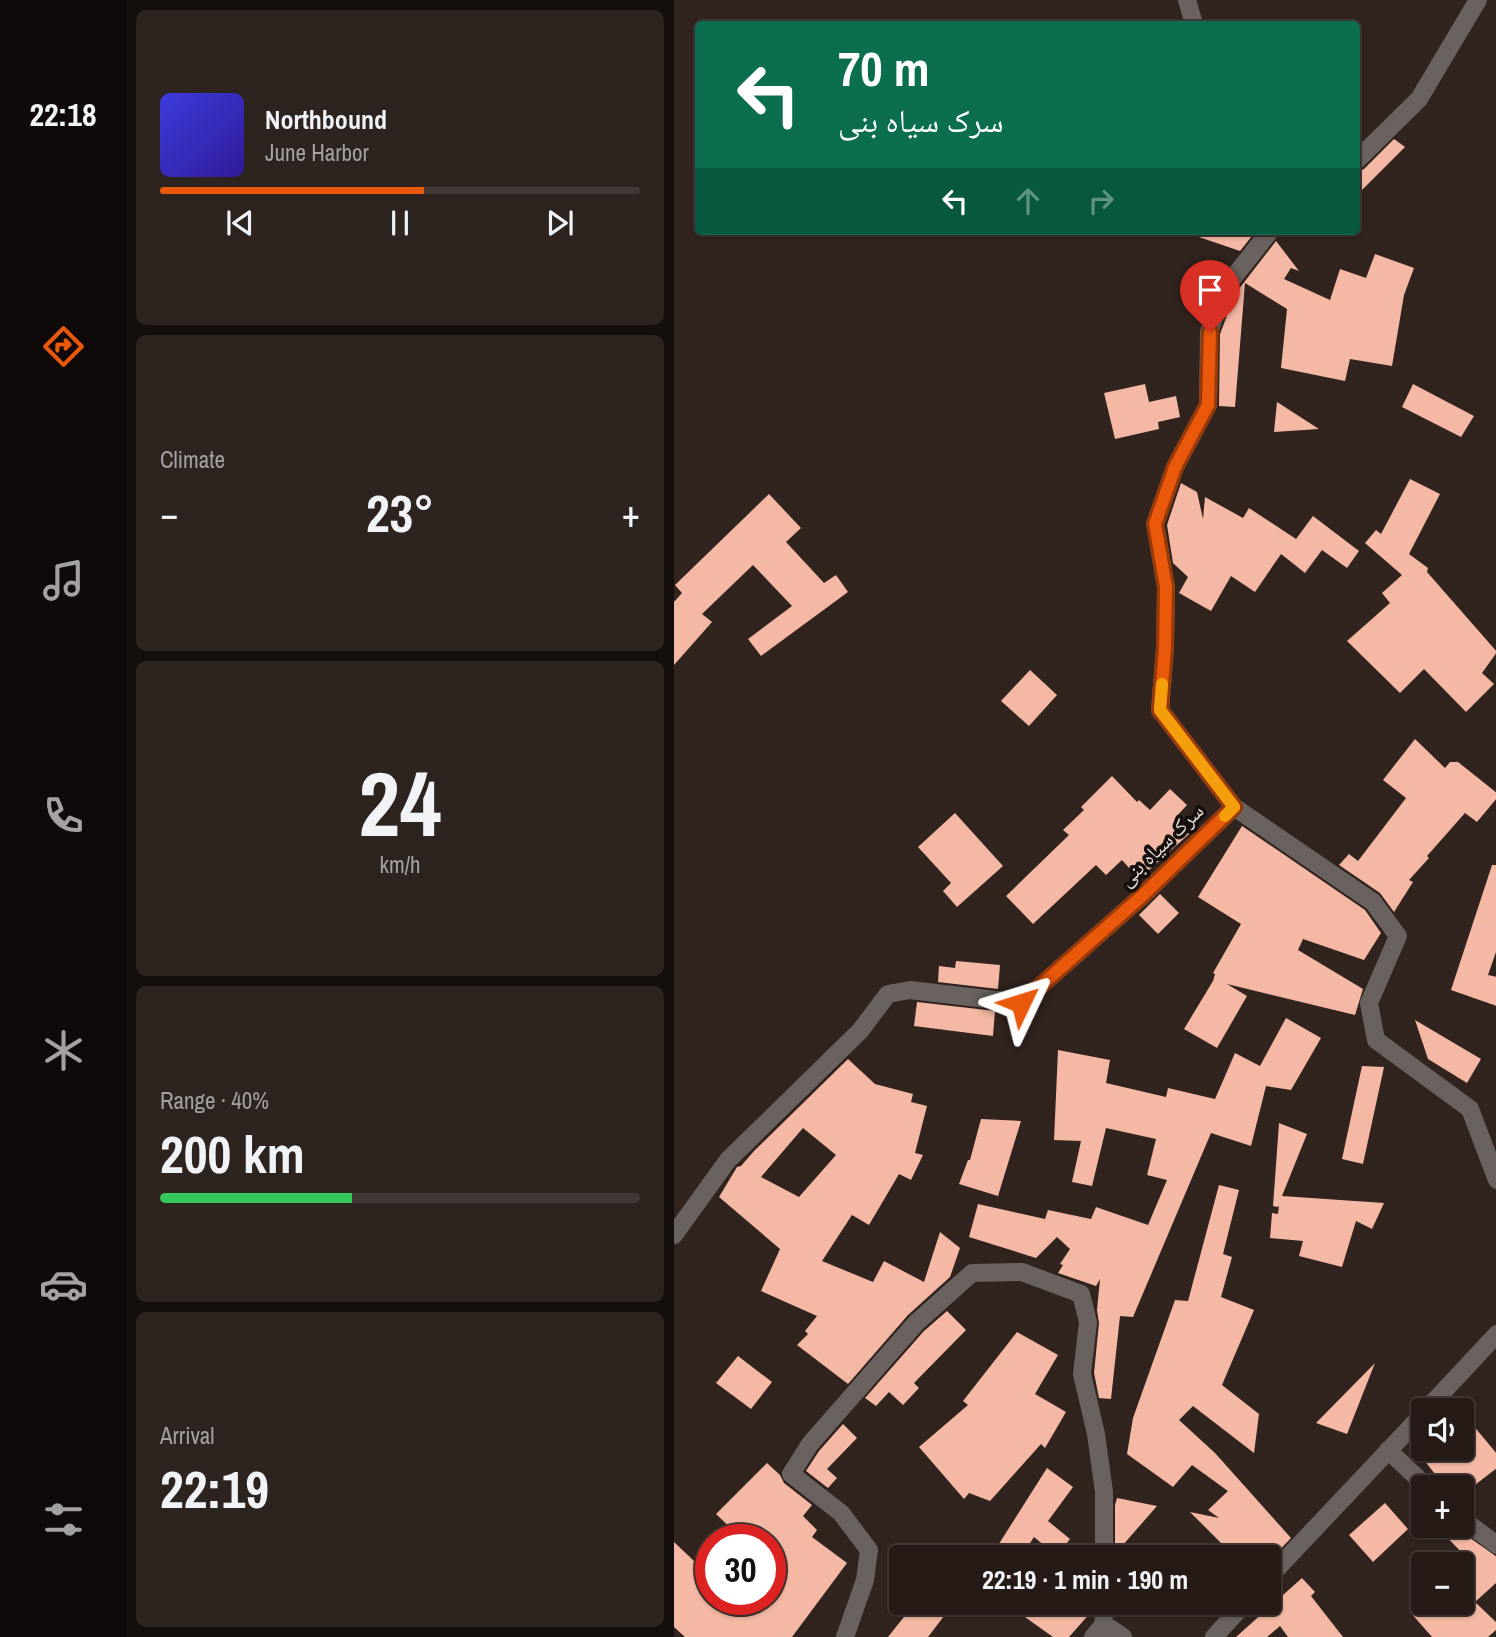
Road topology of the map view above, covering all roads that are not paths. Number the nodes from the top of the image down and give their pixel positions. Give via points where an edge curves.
1 (1187, 0) edge
2 (1478, 0) edge
3 (1193, 21) edge
4 (1360, 157) edge
5 (1267, 235) edge
6 (1234, 807) junction
7 (1496, 1180) edge
8 (674, 1235) edge
9 (1496, 1334) edge
10 (1438, 1398) edge
11 (1411, 1426) edge
12 (1388, 1450) junction
13 (1414, 1475) edge
14 (1474, 1528) edge
15 (1104, 1545) edge
16 (1496, 1545) edge
17 (1281, 1564) edge
18 (1234, 1615) edge
19 (1098, 1631) edge
20 (845, 1637) edge
21 (1123, 1637) edge
22 (1214, 1637) edge

1 - 3 street
2 - 4 street via 1419,99
5 - 6 street, سرک سیاه بنی via 1225,288 1210,332 1208,405 1175,467 1155,524 1166,587 1160,710
6 - 7 street via 1373,902 1398,936 1369,1003 1376,1040 1470,1109
6 - 8 street, سرک سیاه بنی via 1021,1003 910,990 888,993 860,1031 728,1160
9 - 10 street
11 - 12 street
12 - 13 street
12 - 17 street
14 - 16 street
15 - 20 street via 1104,1492 1082,1374 1088,1322 1081,1294 1022,1272 972,1273 916,1323 810,1444 791,1474 841,1513 869,1550 865,1580
18 - 22 street
19 - 21 street

